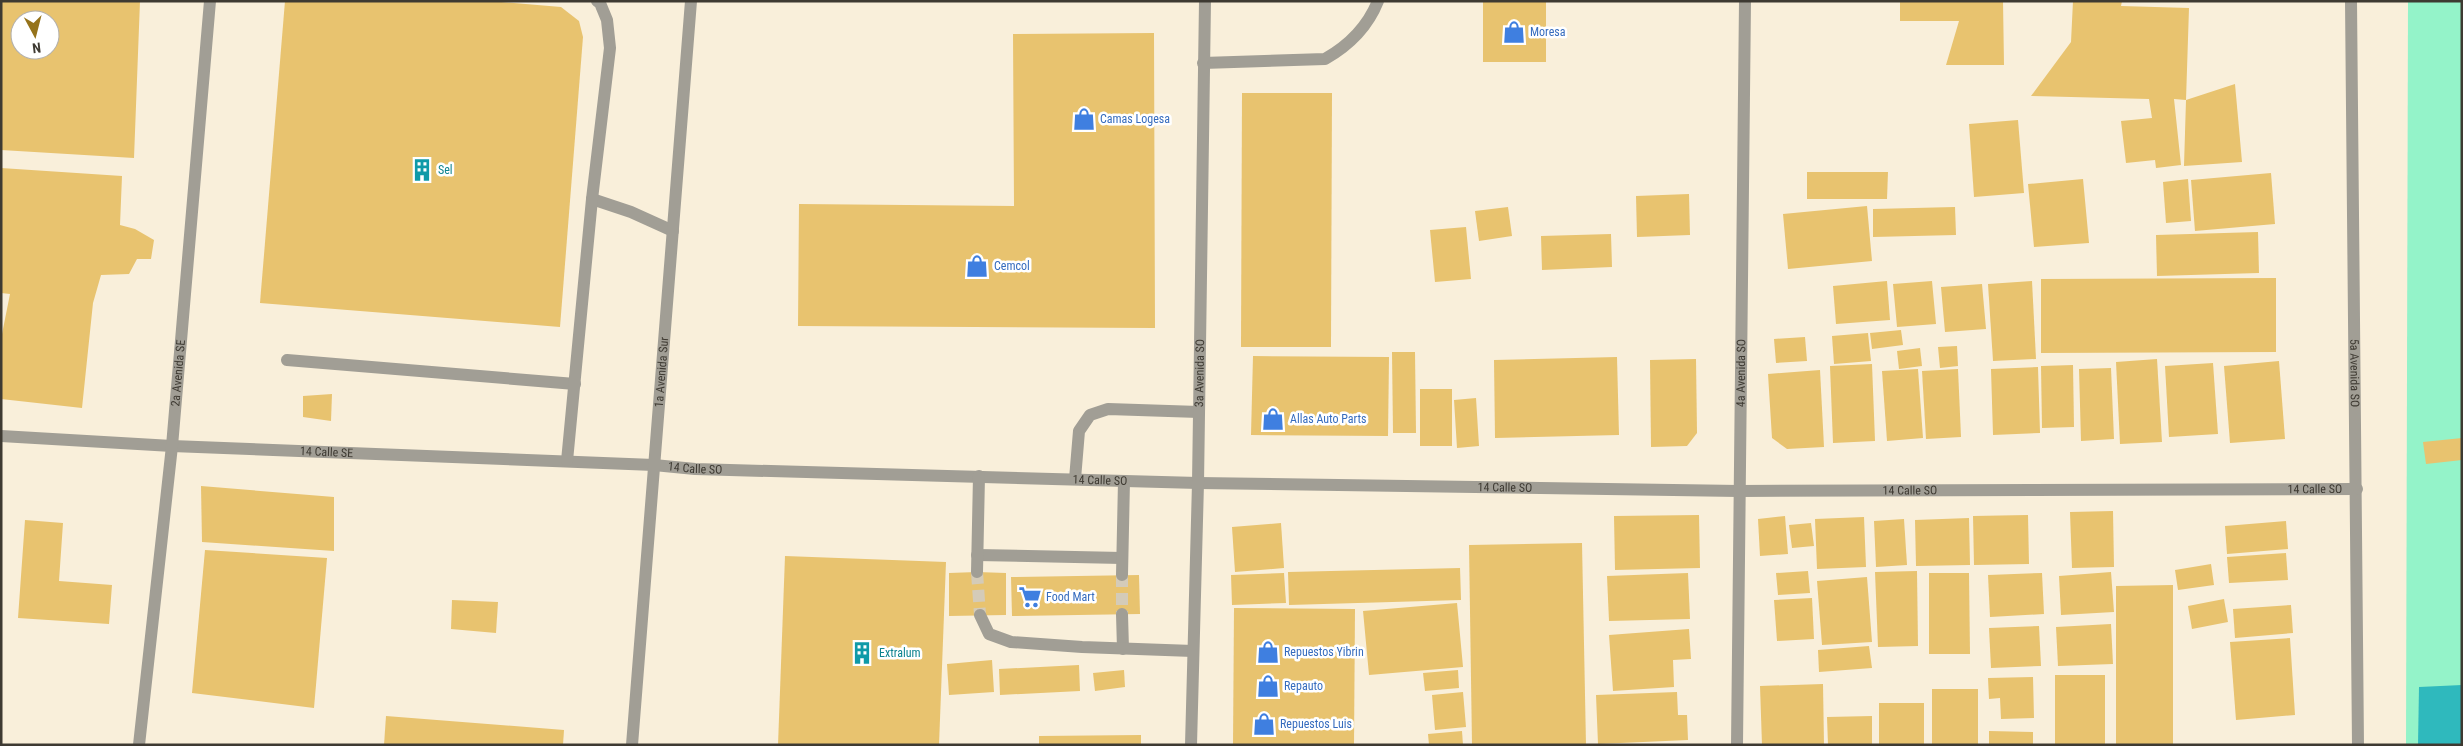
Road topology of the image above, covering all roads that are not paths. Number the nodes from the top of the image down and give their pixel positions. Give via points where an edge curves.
1 (210, 1) edge
2 (597, 1) edge
3 (691, 1) edge
4 (1205, 1) edge
5 (1378, 1) edge
6 (1745, 1) edge
7 (2351, 1) edge
8 (1204, 63) junction
9 (592, 199) junction
10 (673, 231) junction
11 (287, 360) dead end
12 (575, 384) junction
13 (1199, 412) junction
14 (1, 436) edge
15 (172, 446) junction
16 (567, 461) junction
17 (654, 465) junction
18 (979, 476) junction
19 (1075, 479) junction
20 (1124, 481) junction
21 (1198, 483) junction
22 (2357, 489) junction
23 (1739, 491) junction
24 (978, 555) junction
25 (1122, 558) junction
26 (977, 572) tunnel mouth
27 (1122, 576) tunnel mouth
28 (1122, 614) tunnel mouth
29 (980, 615) tunnel mouth
30 (1123, 649) junction
31 (1193, 651) junction
32 (140, 745) edge
33 (632, 745) edge
34 (1191, 745) edge
35 (1736, 745) edge
36 (2358, 745) edge

1 - 15 street, 2a Avenida SE
2 - 9 street via 607,20 610,48
3 - 10 street, 1a Avenida Sur
4 - 8 street, 3a Avenida SO
5 - 8 street via 1372,18 1341,50 1325,59
6 - 23 street, 4a Avenida SO
7 - 22 street, 5a Avenida SO
8 - 13 street, 3a Avenida SO
9 - 10 street
9 - 12 street
10 - 17 street, 1a Avenida Sur
11 - 12 street
12 - 16 street
13 - 19 street via 1108,409 1090,415 1079,431
13 - 21 street, 3a Avenida SO
14 - 15 street, 14 Calle SE
15 - 16 street, 14 Calle SE
15 - 32 street, 2a Avenida SE
16 - 17 street, 14 Calle SE
17 - 18 street, 14 Calle SO
17 - 33 street, 1a Avenida Sur
18 - 19 street, 14 Calle SO
18 - 24 street
19 - 20 street, 14 Calle SO
20 - 21 street, 14 Calle SO
20 - 25 street
21 - 23 street, 14 Calle SO
21 - 31 street, 3a Avenida SO
22 - 23 street, 14 Calle SO
22 - 36 street, 5a Avenida SO
23 - 35 street, 4a Avenida SO
24 - 25 street
24 - 26 street
25 - 27 street
28 - 30 street
29 - 30 street via 989,634 1011,642
30 - 31 street
31 - 34 street, 3a Avenida SO

